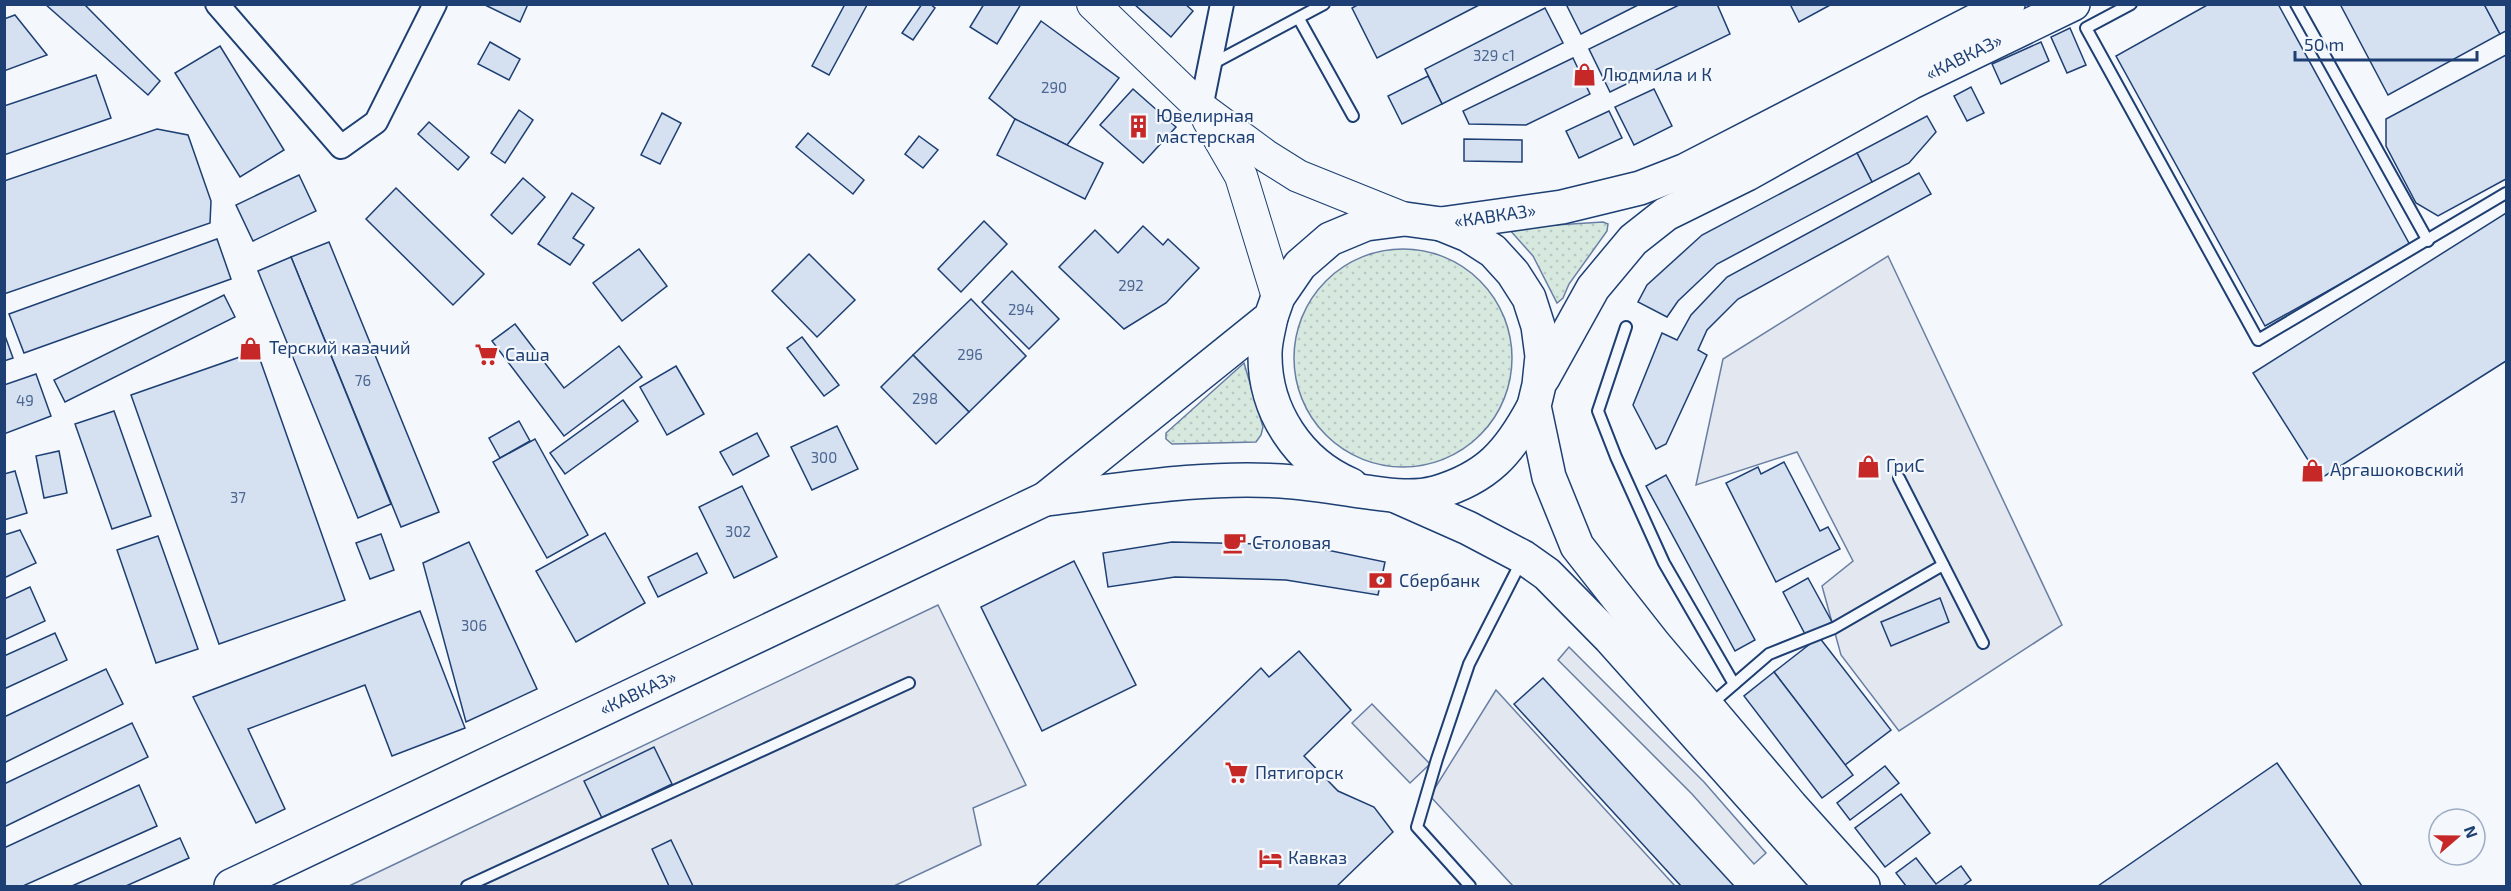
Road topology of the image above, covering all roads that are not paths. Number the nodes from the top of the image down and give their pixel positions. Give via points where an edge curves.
1 (217, 4) edge
2 (435, 4) edge
3 (1093, 4) edge
4 (1222, 4) edge
5 (1324, 4) edge
6 (2008, 4) edge
7 (2073, 4) edge
8 (2130, 4) edge
9 (2296, 4) edge
10 (1299, 19) junction
11 (1210, 65) junction
12 (1201, 108) junction
13 (1353, 116) dead end
14 (2506, 193) edge
15 (1405, 219) junction
16 (1441, 224) junction
17 (2428, 241) junction
18 (1274, 307) junction
19 (1626, 327) dead end
20 (1537, 396) junction
21 (1899, 478) dead end
22 (1382, 494) junction
23 (1045, 499) junction
24 (1523, 557) junction
25 (1943, 565) junction
26 (1983, 643) dead end
27 (909, 683) dead end
28 (1734, 684) junction
29 (1707, 707) junction
30 (231, 886) edge
31 (467, 886) edge
32 (1470, 886) edge
33 (1831, 886) edge
34 (1863, 886) edge

1 - 2 street via 341,147 376,122
3 - 12 main road
4 - 11 street
5 - 10 lane
6 - 16 main road, «КАВКАЗ» via 1686,170 1640,188 1562,207
7 - 20 main road, «КАВКАЗ» via 1910,83 1748,174 1666,214 1633,240 1593,288
8 - 17 lane via 2086,28 2258,340
9 - 17 lane
10 - 11 lane
10 - 13 lane
11 - 12 street
12 - 15 main road via 1298,176
12 - 18 main road via 1241,176
14 - 17 lane
15 - 16 main road, «КАВКАЗ»
15 - 18 main road, «КАВКАЗ» via 1366,224 1330,239 1300,265
16 - 20 main road via 1493,251 1524,290 1538,326 1542,356
18 - 22 main road via 1264,353 1269,390 1281,424 1304,454 1333,477
18 - 23 main road, «КАВКАЗ»
19 - 28 lane via 1598,411 1664,563
20 - 22 main road, «КАВКАЗ» via 1517,437 1485,470 1432,494
20 - 29 main road via 1549,477 1577,546
21 - 25 lane
22 - 23 main road, «КАВКАЗ» via 1280,481 1204,481
22 - 24 main road via 1468,528
23 - 30 main road, «КАВКАЗ»
24 - 32 lane via 1469,664 1417,827
24 - 33 main road via 1547,574 1610,638
25 - 26 lane
25 - 28 lane via 1834,628 1769,654
27 - 31 lane
28 - 29 lane
29 - 34 main road

